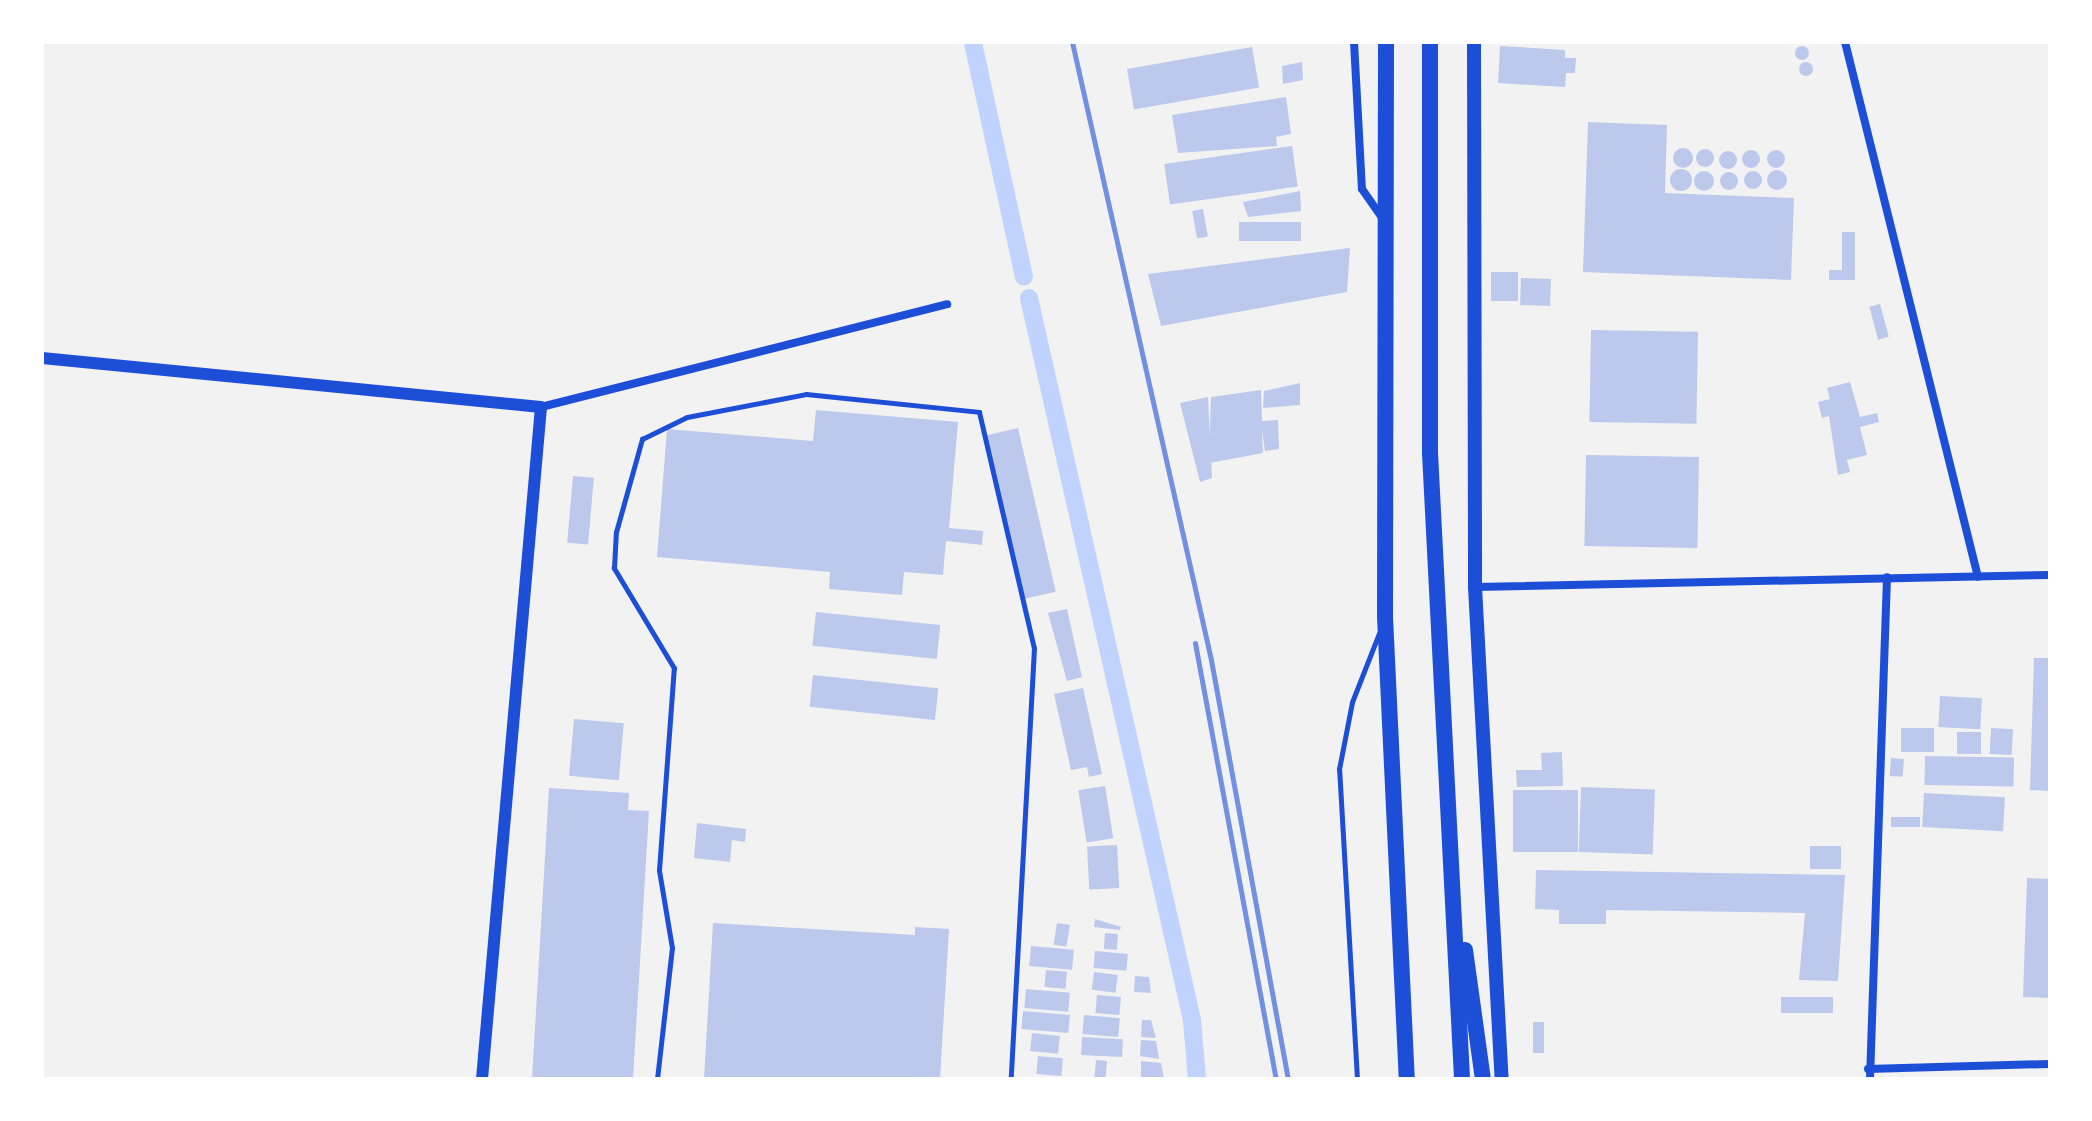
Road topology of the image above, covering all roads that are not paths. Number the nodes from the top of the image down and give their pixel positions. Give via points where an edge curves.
1 (1354, 42) edge
2 (1386, 42) edge
3 (1430, 42) edge
4 (1474, 42) edge
5 (1845, 42) edge
6 (1384, 222) junction
7 (947, 304) dead end
8 (42, 358) edge
9 (541, 407) junction
10 (2050, 575) edge
11 (1887, 577) junction
12 (1978, 577) junction
13 (1475, 587) junction
14 (1385, 617) junction
15 (1454, 883) junction
16 (2050, 1064) edge
17 (1869, 1074) edge
18 (482, 1079) edge
19 (657, 1079) edge
20 (1011, 1079) edge
21 (1357, 1079) edge
22 (1407, 1079) edge
23 (1462, 1079) edge
24 (1483, 1079) edge
25 (1502, 1079) edge

1 - 6 street via 1362,189
2 - 6 highway
3 - 15 highway via 1430,453
4 - 13 main road
5 - 12 street
6 - 14 highway
7 - 9 street
8 - 9 main road
9 - 18 main road
10 - 12 street
11 - 12 street
11 - 13 street
11 - 17 street
13 - 25 main road
14 - 21 lane via 1352,702 1339,769
14 - 22 highway
15 - 23 highway
15 - 24 highway
16 - 17 street
19 - 20 lane via 672,948 659,870 674,668 614,568 616,532 642,439 687,417 806,394 979,412 1034,648

